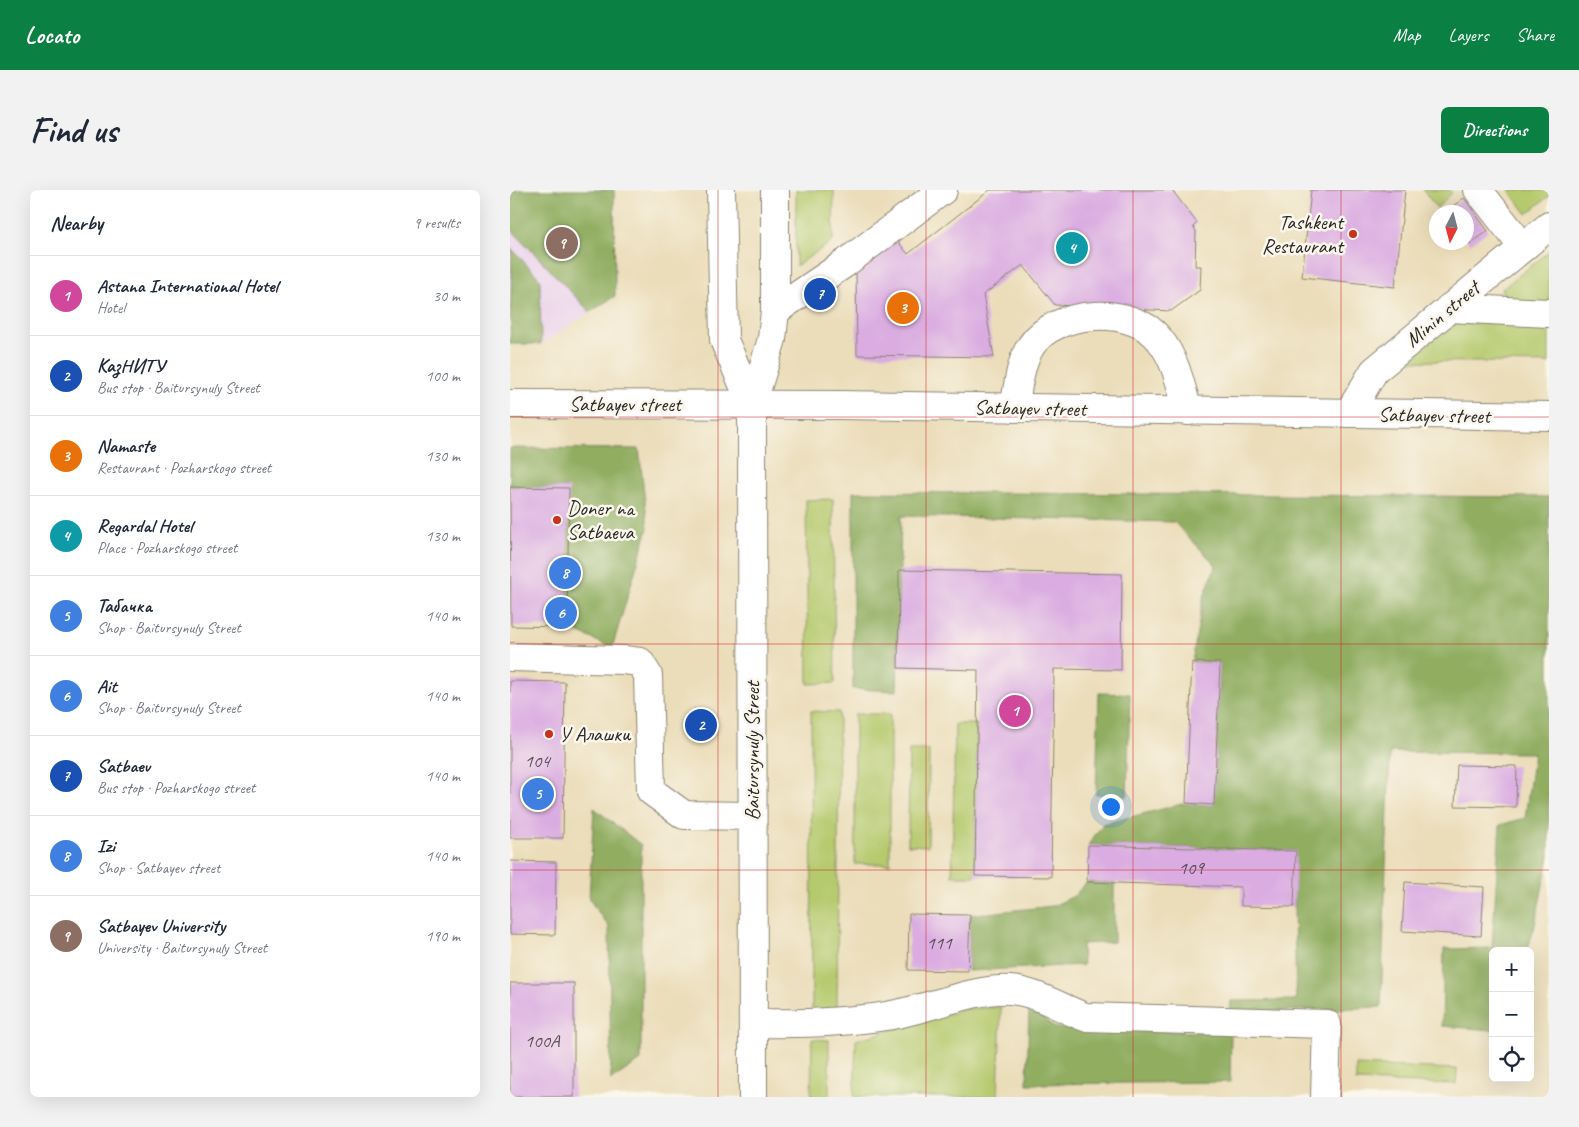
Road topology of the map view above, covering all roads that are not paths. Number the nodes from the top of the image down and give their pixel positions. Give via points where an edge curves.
1 (721, 190) edge
2 (775, 190) edge
3 (943, 190) edge
4 (1478, 190) edge
5 (911, 203) edge
6 (1549, 226) edge
7 (1523, 247) junction
8 (1449, 308) junction
9 (775, 311) junction
10 (1549, 313) edge
11 (510, 404) edge
12 (752, 405) junction
13 (1014, 408) junction
14 (1188, 411) junction
15 (1349, 414) junction
16 (1549, 416) edge
17 (510, 657) edge
18 (752, 816) junction
19 (753, 1023) junction
20 (753, 1097) edge
21 (1325, 1097) edge

1 - 12 main road, Baitursynuly Street via 724,340
2 - 9 main road, Baitursynuly Street
3 - 5 main road
4 - 7 main road
5 - 9 main road via 844,264
6 - 7 main road, Minin street
7 - 8 main road, Minin street
8 - 10 main road
8 - 15 main road, Minin street via 1374,371
9 - 12 main road, Baitursynuly Street via 772,339
11 - 12 main road, Satbayev street
12 - 13 main road, Satbayev street
12 - 18 main road, Baitursynuly Street
13 - 14 main road, Satbayev street
13 - 14 main road via 1023,364 1032,344 1054,325 1086,317 1137,322 1155,335 1176,368
14 - 15 main road, Satbayev street
15 - 16 main road, Satbayev street
17 - 18 main road via 640,662 648,675 651,791 684,816
18 - 19 main road, Baitursynuly Street
19 - 20 main road, Baitursynuly Street
19 - 21 main road via 806,1024 887,1016 1008,990 1035,994 1085,1017 1326,1024

